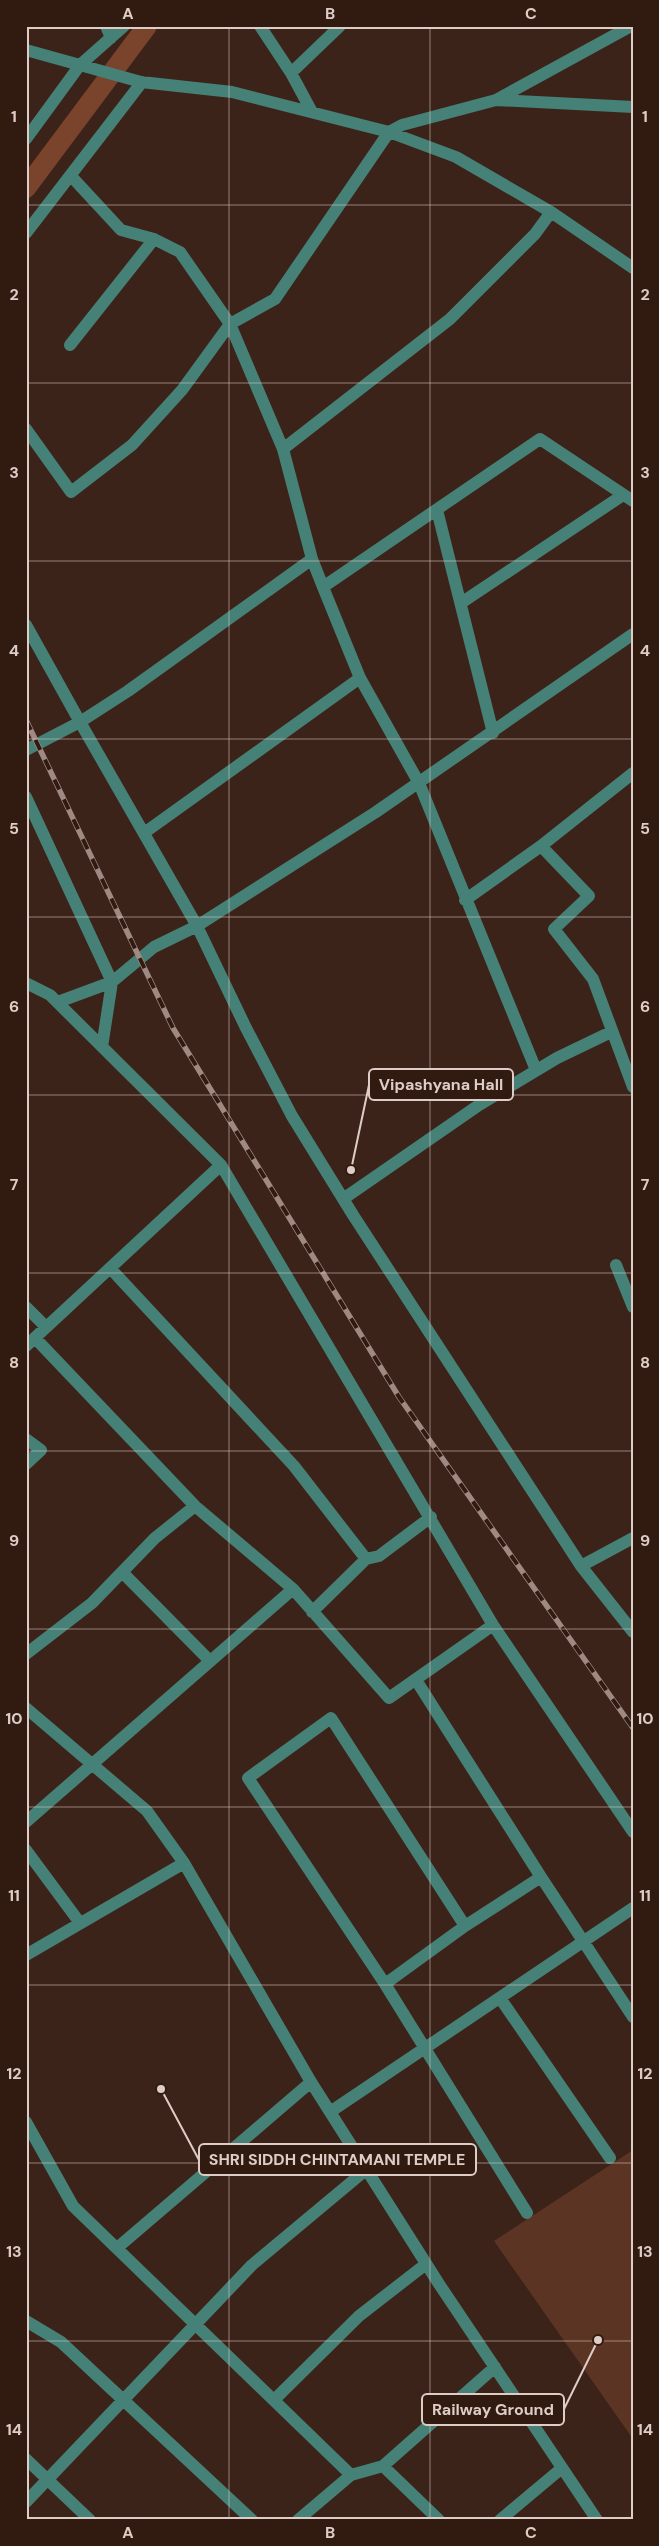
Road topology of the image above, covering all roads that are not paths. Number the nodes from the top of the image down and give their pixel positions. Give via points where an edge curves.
1 (124, 26) edge
2 (260, 26) edge
3 (340, 26) edge
4 (631, 26) edge
5 (109, 32) edge
6 (26, 50) edge
7 (81, 66) junction
8 (291, 72) junction
9 (142, 82) junction
10 (496, 100) junction
11 (633, 107) edge
12 (312, 112) junction
13 (388, 132) junction
14 (26, 139) edge
15 (71, 176) junction
16 (551, 212) junction
17 (26, 233) edge
18 (154, 239) junction
19 (633, 268) edge
20 (230, 324) junction
21 (70, 345) dead end
22 (26, 429) edge
23 (283, 449) junction
24 (628, 498) edge
25 (437, 510) junction
26 (312, 559) junction
27 (323, 587) junction
28 (461, 603) junction
29 (26, 625) edge
30 (633, 634) edge
31 (360, 678) junction
32 (80, 722) junction
33 (493, 733) junction
34 (26, 750) edge
35 (633, 774) edge
36 (419, 783) junction
37 (26, 797) edge
38 (144, 833) junction
39 (541, 846) junction
40 (465, 900) junction
41 (197, 926) junction
42 (112, 982) junction
43 (26, 983) edge
44 (58, 1002) junction
45 (611, 1032) junction
46 (102, 1047) junction
47 (536, 1070) junction
48 (633, 1087) edge
49 (221, 1164) junction
50 (343, 1199) junction
51 (616, 1265) dead end
52 (110, 1268) junction
53 (26, 1307) edge
54 (633, 1307) edge
55 (46, 1327) junction
56 (30, 1342) edge
57 (26, 1439) edge
58 (26, 1464) edge
59 (195, 1506) junction
60 (431, 1517) junction
61 (633, 1538) edge
62 (366, 1559) junction
63 (580, 1566) junction
64 (123, 1573) junction
65 (293, 1589) junction
66 (312, 1612) junction
67 (493, 1624) junction
68 (633, 1632) edge
69 (26, 1654) edge
70 (210, 1662) junction
71 (416, 1680) junction
72 (26, 1708) edge
73 (92, 1764) junction
74 (26, 1822) edge
75 (633, 1832) edge
76 (26, 1850) edge
77 (184, 1863) junction
78 (541, 1877) junction
79 (633, 1908) edge
80 (80, 1923) junction
81 (465, 1926) junction
82 (584, 1941) junction
83 (26, 1955) edge
84 (385, 1984) junction
85 (500, 1998) junction
86 (633, 2017) edge
87 (424, 2048) junction
88 (311, 2082) junction
89 (330, 2112) junction
90 (26, 2122) edge
91 (610, 2158) dead end
92 (368, 2169) junction
93 (527, 2213) dead end
94 (117, 2248) junction
95 (426, 2264) junction
96 (26, 2321) edge
97 (195, 2324) junction
98 (495, 2366) junction
99 (123, 2400) junction
100 (274, 2400) junction
101 (26, 2459) edge
102 (383, 2466) junction
103 (562, 2468) junction
104 (351, 2475) junction
105 (47, 2480) junction
106 (26, 2502) edge
107 (90, 2520) edge
108 (252, 2520) edge
109 (298, 2520) edge
110 (439, 2520) edge
111 (500, 2520) edge
112 (597, 2520) edge

1 - 5 street
2 - 8 street
3 - 8 street
4 - 10 street
5 - 7 street
6 - 7 street
7 - 9 street
7 - 14 street
8 - 12 street
9 - 12 street via 232,92
9 - 15 street
10 - 11 street
10 - 13 street via 402,125
12 - 13 street
13 - 16 street via 456,157
13 - 20 street via 275,299
15 - 17 street
15 - 18 street via 121,230
16 - 19 street
16 - 23 street via 535,234 450,319
18 - 20 street via 180,252
18 - 21 street
20 - 22 street via 182,390 132,446 72,492
20 - 23 street
23 - 26 street
24 - 25 street via 540,439
24 - 28 street
25 - 27 street
25 - 28 street
26 - 27 street
26 - 32 street
27 - 31 street
28 - 33 street
29 - 32 street
30 - 33 street
31 - 36 street
31 - 38 street
32 - 34 street
32 - 38 street
33 - 36 street
35 - 39 street
36 - 40 street
36 - 41 street
37 - 42 street
38 - 41 street
39 - 40 street
39 - 45 street via 589,896 554,929 593,979
40 - 47 street
41 - 42 street via 154,947
41 - 50 street via 292,1116
42 - 44 street
42 - 46 street
43 - 44 street
44 - 46 street
45 - 47 street
45 - 48 street
46 - 49 street
47 - 50 street via 479,1105
49 - 52 street
49 - 60 street
50 - 63 street
51 - 54 street
52 - 55 street
52 - 62 street via 294,1466
53 - 55 street
55 - 56 street
56 - 59 street
57 - 58 street via 41,1450
59 - 64 street via 155,1538
59 - 65 street
60 - 62 street via 379,1556
60 - 67 street
61 - 63 street
62 - 66 street
63 - 68 street
64 - 69 street via 92,1603
64 - 70 street
65 - 66 street
65 - 70 street
66 - 71 street via 389,1698
67 - 71 street
67 - 75 street
70 - 73 street
71 - 78 street
72 - 73 street
73 - 74 street
73 - 77 street via 147,1811
76 - 80 street
77 - 80 street
77 - 88 street
78 - 81 street
78 - 82 street
79 - 82 street
80 - 83 street
81 - 84 street
81 - 84 street via 331,1718 248,1778
82 - 85 street
82 - 86 street
84 - 87 street
85 - 87 street
85 - 91 street
87 - 89 street
87 - 93 street
88 - 89 street
88 - 94 street
89 - 92 street
90 - 94 street via 73,2206
92 - 95 street
92 - 97 street via 252,2265
94 - 97 street
95 - 98 street
95 - 100 street via 359,2316
96 - 99 street via 61,2342
97 - 99 street
97 - 100 street
98 - 102 street
98 - 103 street
99 - 105 street
99 - 108 street
100 - 104 street
101 - 105 street
102 - 104 street
102 - 110 street
103 - 111 street
103 - 112 street
104 - 109 street
105 - 106 street
105 - 107 street

